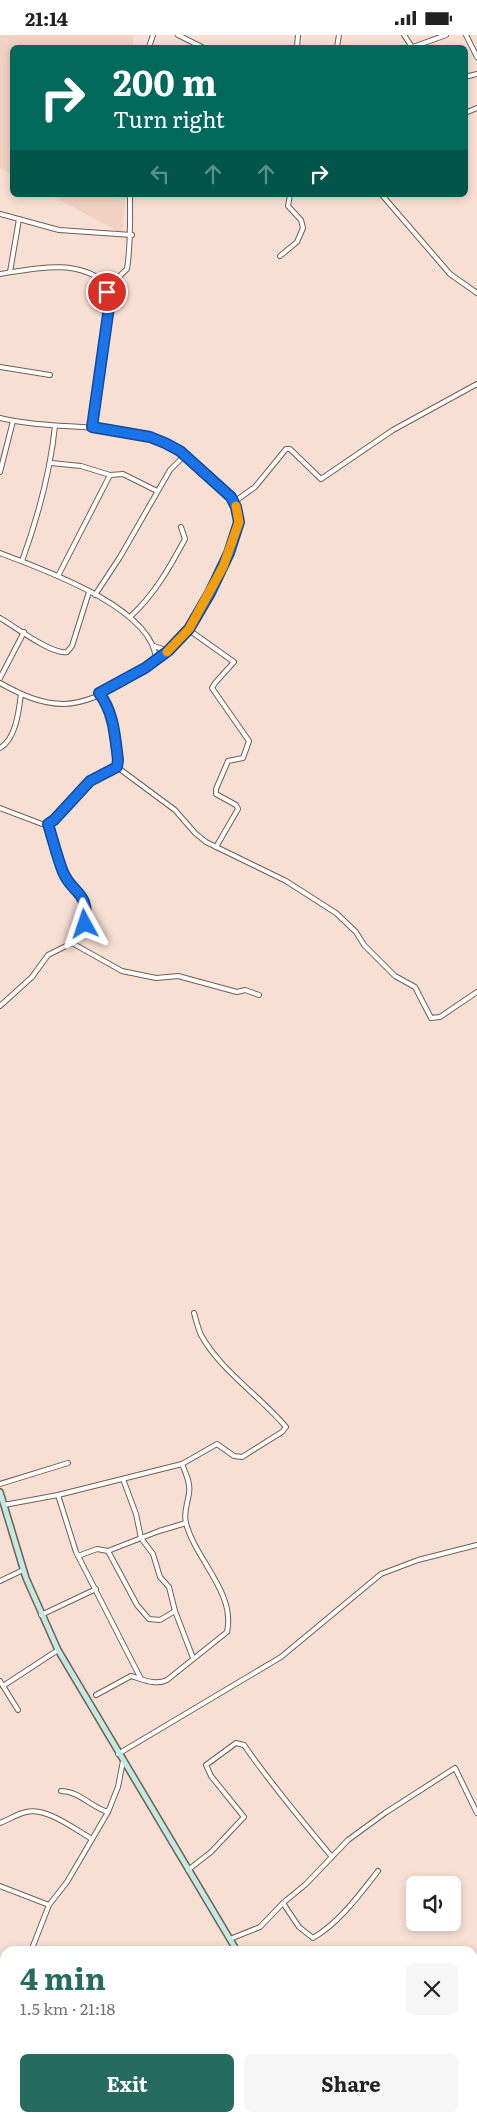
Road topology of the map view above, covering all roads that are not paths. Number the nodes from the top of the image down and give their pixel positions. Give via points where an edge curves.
1 (178, 35) edge
2 (191, 35) edge
3 (446, 35) edge
4 (466, 35) edge
5 (188, 40) junction
6 (198, 45) edge
7 (418, 45) edge
8 (477, 57) edge
9 (130, 197) edge
10 (290, 197) edge
11 (384, 197) edge
12 (0, 214) edge
13 (19, 219) junction
14 (132, 235) junction
15 (280, 256) dead end
16 (10, 272) junction
17 (0, 274) edge
18 (108, 285) junction
19 (477, 293) edge
20 (0, 367) edge
21 (50, 375) dead end
22 (477, 384) edge
23 (0, 418) edge
24 (13, 421) junction
25 (55, 426) junction
26 (92, 427) junction
27 (184, 455) junction
28 (51, 463) junction
29 (0, 472) edge
30 (110, 475) junction
31 (157, 491) junction
32 (234, 502) junction
33 (181, 527) dead end
34 (0, 553) edge
35 (22, 561) junction
36 (58, 576) junction
37 (89, 592) junction
38 (95, 595) junction
39 (131, 616) junction
40 (0, 618) edge
41 (189, 629) junction
42 (24, 632) junction
43 (153, 645) junction
44 (168, 651) junction
45 (156, 660) junction
46 (0, 678) edge
47 (0, 683) edge
48 (99, 693) junction
49 (21, 694) junction
50 (0, 748) edge
51 (117, 767) junction
52 (0, 808) edge
53 (48, 824) junction
54 (216, 847) junction
55 (72, 943) junction
56 (477, 992) edge
57 (259, 995) dead end
58 (0, 1006) edge
59 (194, 1313) dead end
60 (68, 1463) dead end
61 (182, 1464) junction
62 (123, 1479) junction
63 (0, 1484) edge
64 (0, 1492) edge
65 (58, 1495) junction
66 (4, 1505) junction
67 (186, 1523) junction
68 (141, 1538) junction
69 (477, 1545) edge
70 (108, 1551) junction
71 (78, 1556) junction
72 (23, 1569) junction
73 (0, 1581) edge
74 (96, 1589) junction
75 (174, 1611) junction
76 (41, 1615) junction
77 (58, 1650) junction
78 (193, 1658) junction
79 (141, 1679) junction
80 (0, 1681) edge
81 (3, 1686) junction
82 (96, 1695) dead end
83 (18, 1710) dead end
84 (118, 1754) junction
85 (123, 1761) junction
86 (61, 1791) dead end
87 (108, 1812) junction
88 (477, 1813) edge
89 (0, 1823) edge
90 (92, 1839) junction
91 (332, 1857) junction
92 (188, 1870) junction
93 (378, 1871) dead end
94 (0, 1886) edge
95 (283, 1903) junction
96 (50, 1905) junction
97 (230, 1939) junction
98 (33, 1946) edge
99 (234, 1946) edge

1 - 5 street
2 - 5 street
3 - 7 street
4 - 8 street
5 - 6 street
9 - 14 street
10 - 15 street via 288,206 301,220 303,228 297,242
11 - 19 street via 450,274
12 - 13 street
13 - 14 street via 59,230
13 - 16 street
14 - 18 street via 127,271
16 - 17 street
16 - 18 street via 73,267 91,273
18 - 26 street via 106,291 110,300
20 - 21 street
22 - 32 street via 393,430 321,479 290,449 286,449 255,487
23 - 24 street
24 - 25 street
24 - 29 street
25 - 26 street
25 - 28 street
26 - 27 street via 150,437
27 - 31 street
27 - 32 street via 222,487
28 - 30 street via 80,466
28 - 35 street via 34,530
30 - 31 street via 123,474
30 - 36 street
31 - 38 street
32 - 41 street via 239,522 236,536 210,593
33 - 39 street via 184,539 173,562 146,601
34 - 35 street
35 - 36 street
36 - 37 street
37 - 38 street
37 - 42 street via 72,646 67,652 58,652
38 - 39 street
39 - 43 street
40 - 42 street
41 - 44 street
41 - 54 street via 233,661 212,688 249,741 243,758 228,761 216,789 216,794 238,809
42 - 46 street
43 - 44 street
43 - 45 street
44 - 45 street
45 - 48 street
47 - 49 street
48 - 49 street via 65,704
48 - 51 street via 109,707 112,719
49 - 50 street via 13,729
51 - 53 street via 90,781
51 - 54 street via 175,810 195,833
52 - 53 street
53 - 55 street via 64,875 85,902 85,924
54 - 56 street via 286,881 336,913 395,976 415,987 431,1019 440,1017
55 - 57 street via 122,971 156,978 178,977
55 - 58 street via 48,955 32,977
59 - 61 street via 201,1334 229,1370 286,1427 242,1457 234,1457 218,1444
60 - 63 street
61 - 62 street
61 - 67 street via 190,1492 185,1510
62 - 65 street
62 - 68 street
64 - 66 main road
65 - 66 street
65 - 71 street
66 - 72 main road
67 - 68 street
67 - 78 street via 203,1562 224,1593 228,1628 225,1634
68 - 70 street
68 - 75 street via 152,1554 160,1577 169,1587
69 - 84 street via 418,1559 381,1574 280,1657
70 - 71 street via 97,1549
70 - 75 street via 143,1615 154,1621
71 - 74 street
72 - 73 street
72 - 76 main road
74 - 76 street
74 - 79 street
75 - 78 street
76 - 77 main road
77 - 81 street
77 - 84 main road
78 - 79 street via 164,1682
79 - 82 street via 128,1677
80 - 81 street
81 - 83 street
84 - 85 main road
85 - 87 street via 118,1787
85 - 92 main road
86 - 87 street via 70,1791
87 - 90 street
88 - 91 street via 455,1768 385,1813 348,1840
89 - 90 street via 35,1811 45,1813
90 - 96 street
91 - 92 street via 277,1792 244,1745 236,1743 206,1765 244,1817 211,1852
91 - 95 street
92 - 97 main road
93 - 95 street via 322,1932 313,1937 299,1927
94 - 96 street
95 - 97 street via 260,1927
96 - 98 street
97 - 99 main road

